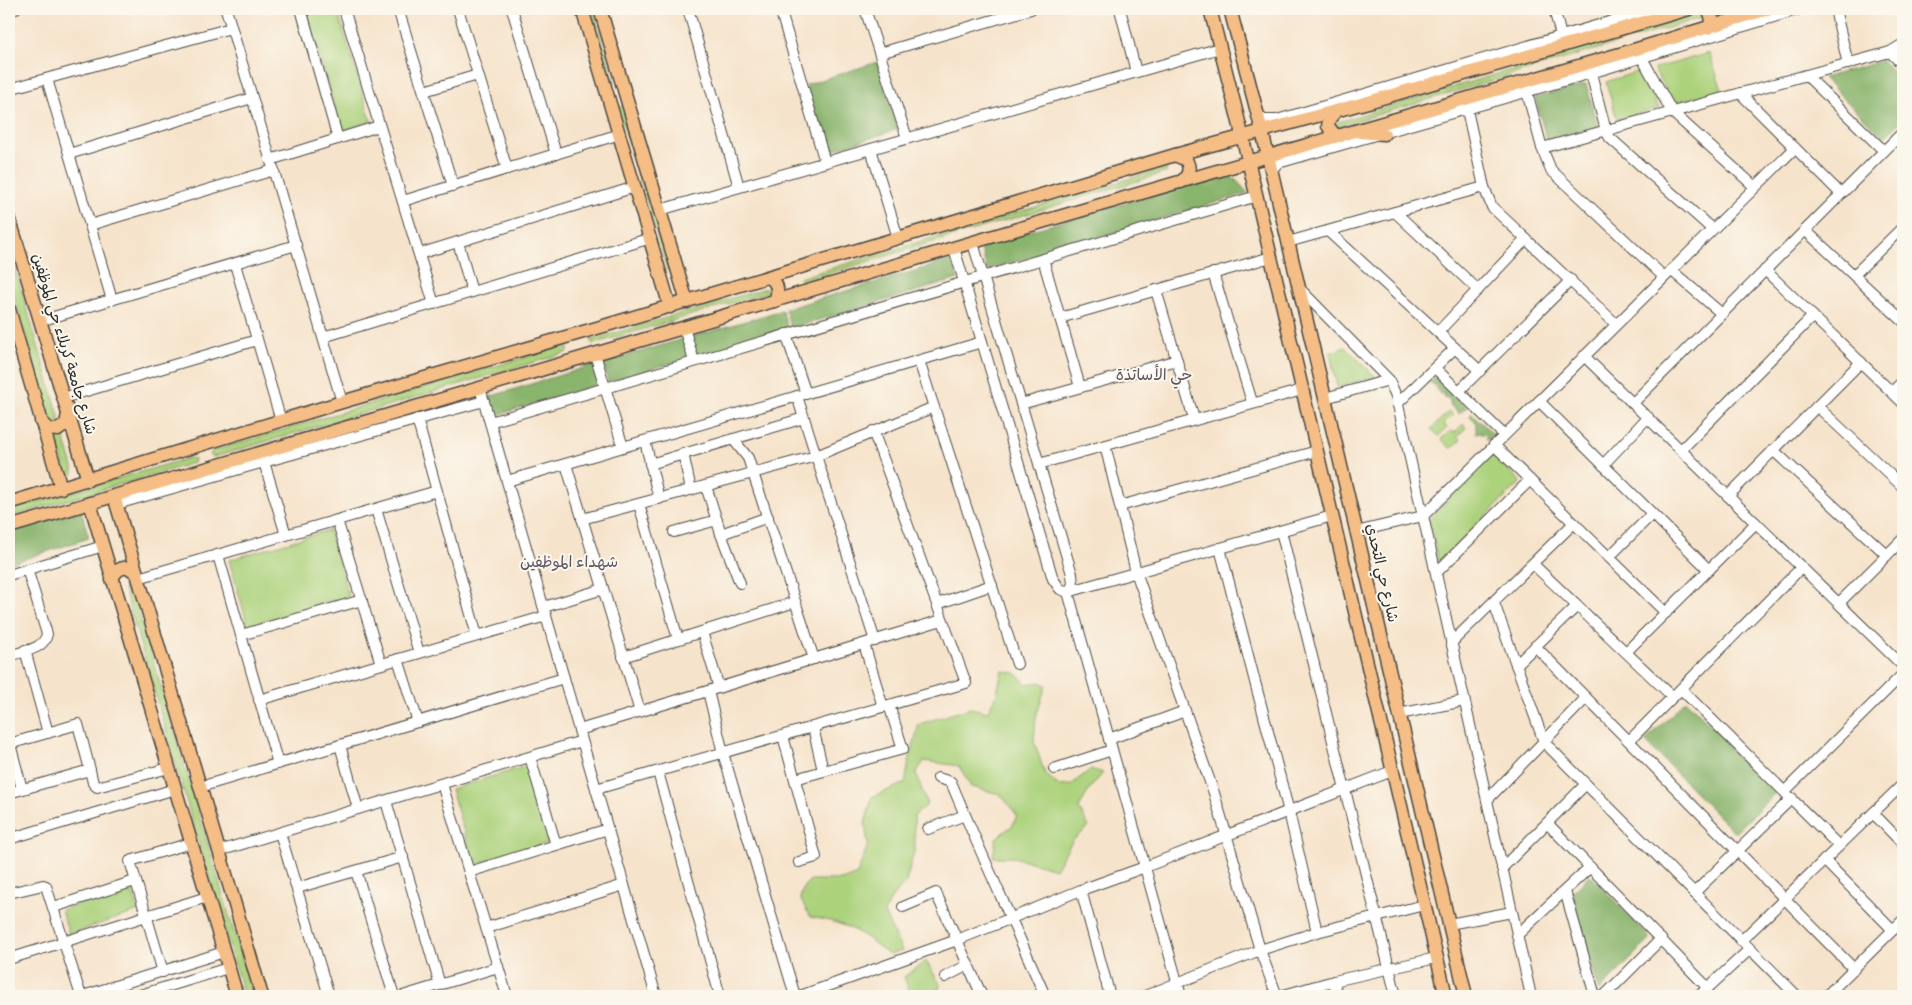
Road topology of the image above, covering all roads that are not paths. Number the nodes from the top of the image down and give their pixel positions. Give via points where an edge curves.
1 (15, 9) edge
2 (226, 9) edge
3 (301, 9) edge
4 (344, 9) edge
5 (398, 9) edge
6 (458, 9) edge
7 (512, 9) edge
8 (582, 9) edge
9 (600, 9) edge
10 (688, 9) edge
11 (780, 9) edge
12 (866, 9) edge
13 (1032, 9) edge
14 (1120, 9) edge
15 (1554, 9) edge
16 (1653, 9) edge
17 (1689, 9) edge
18 (1708, 9) edge
19 (1768, 9) edge
20 (1800, 9) edge
21 (1835, 9) edge
22 (9, 10) edge
23 (1221, 10) edge
24 (1739, 13) edge
25 (1628, 21) junction
26 (231, 28) junction
27 (1709, 28) junction
28 (1561, 36) junction
29 (1903, 44) edge
30 (1220, 48) junction
31 (1890, 52) junction
32 (880, 53) junction
33 (1640, 53) junction
34 (1848, 64) junction
35 (1903, 65) edge
36 (1136, 72) junction
37 (1591, 73) junction
38 (478, 75) junction
39 (1806, 76) junction
40 (47, 79) junction
41 (622, 83) junction
42 (606, 88) junction
43 (9, 89) edge
44 (424, 91) junction
45 (1527, 92) junction
46 (1740, 93) junction
47 (252, 98) junction
48 (1367, 98) junction
49 (628, 103) junction
50 (612, 108) junction
51 (1467, 110) junction
52 (1336, 111) junction
53 (1257, 112) junction
54 (1672, 112) junction
55 (380, 126) junction
56 (1606, 130) junction
57 (1262, 131) junction
58 (1903, 132) edge
59 (620, 134) junction
60 (1346, 134) junction
61 (1384, 134) junction
62 (1243, 136) junction
63 (338, 138) junction
64 (907, 138) junction
65 (1542, 148) junction
66 (1795, 148) junction
67 (871, 149) junction
68 (1884, 150) junction
69 (69, 154) junction
70 (556, 154) junction
71 (1175, 155) junction
72 (1268, 156) junction
73 (270, 160) junction
74 (824, 162) junction
75 (1249, 162) junction
76 (506, 169) junction
77 (274, 170) junction
78 (1218, 171) junction
79 (1272, 175) junction
80 (1181, 182) junction
81 (453, 186) junction
82 (635, 187) junction
83 (739, 187) junction
84 (1484, 187) junction
85 (1755, 187) junction
86 (1841, 194) junction
87 (1257, 196) junction
88 (403, 201) junction
89 (660, 210) junction
90 (1395, 212) junction
91 (9, 217) edge
92 (90, 225) junction
93 (1903, 226) edge
94 (1712, 229) junction
95 (1805, 230) junction
96 (1328, 231) junction
97 (1895, 235) junction
98 (651, 238) junction
99 (898, 238) junction
100 (1287, 238) junction
101 (1267, 239) junction
102 (1526, 239) junction
103 (458, 242) junction
104 (973, 242) junction
105 (1903, 242) edge
106 (296, 245) junction
107 (954, 248) junction
108 (419, 254) junction
109 (1271, 257) junction
110 (1043, 259) junction
111 (235, 264) junction
112 (677, 268) junction
113 (1765, 270) junction
114 (660, 271) junction
115 (788, 272) junction
116 (1213, 273) junction
117 (1668, 273) junction
118 (1854, 275) junction
119 (983, 276) junction
120 (769, 277) junction
121 (1571, 280) junction
122 (964, 282) junction
123 (1299, 287) junction
124 (1156, 290) junction
125 (1478, 290) junction
126 (472, 292) junction
127 (795, 295) junction
128 (112, 300) junction
129 (775, 301) junction
130 (687, 302) junction
131 (434, 304) junction
132 (670, 307) junction
133 (9, 309) edge
134 (1722, 314) junction
135 (1813, 316) junction
136 (1060, 318) junction
137 (40, 321) junction
138 (1903, 322) edge
139 (1616, 324) junction
140 (684, 328) junction
141 (585, 332) junction
142 (1438, 332) junction
143 (786, 334) junction
144 (323, 338) junction
145 (563, 338) junction
146 (257, 340) junction
147 (982, 342) junction
148 (1455, 348) junction
149 (594, 354) junction
150 (1584, 356) junction
151 (919, 360) junction
152 (1177, 360) junction
153 (571, 361) junction
154 (694, 361) junction
155 (1861, 362) junction
156 (1435, 368) junction
157 (1480, 371) junction
158 (1389, 380) junction
159 (1903, 381) edge
160 (1080, 387) junction
161 (480, 388) junction
162 (605, 388) junction
163 (1302, 390) junction
164 (1459, 392) junction
165 (1892, 392) junction
166 (802, 395) junction
167 (63, 398) junction
168 (1325, 398) junction
169 (484, 400) junction
170 (1539, 401) junction
171 (342, 402) junction
172 (1252, 402) junction
173 (1633, 403) junction
174 (1903, 403) edge
175 (1021, 404) junction
176 (1397, 404) junction
177 (1817, 406) junction
178 (934, 407) junction
179 (68, 414) junction
180 (804, 418) junction
181 (1648, 418) junction
182 (417, 419) junction
183 (1194, 419) junction
184 (281, 421) junction
185 (42, 422) junction
186 (490, 422) junction
187 (873, 431) junction
188 (1504, 435) junction
189 (733, 439) junction
190 (645, 441) junction
191 (210, 442) junction
192 (1105, 445) junction
193 (1494, 445) junction
194 (623, 447) junction
195 (189, 449) junction
196 (1681, 450) junction
197 (1773, 450) junction
198 (1317, 451) junction
199 (683, 453) junction
200 (816, 456) junction
201 (264, 462) junction
202 (1340, 463) junction
203 (566, 464) junction
204 (650, 464) junction
205 (1039, 464) junction
206 (1603, 465) junction
207 (216, 466) junction
208 (1321, 470) junction
209 (195, 472) junction
210 (753, 473) junction
211 (88, 480) junction
212 (1530, 480) junction
213 (507, 481) junction
214 (706, 486) junction
215 (61, 488) junction
216 (1903, 488) edge
217 (691, 490) junction
218 (437, 491) junction
219 (1347, 492) junction
220 (1728, 496) junction
221 (1328, 498) junction
222 (659, 499) junction
223 (115, 500) junction
224 (9, 503) edge
225 (90, 503) junction
226 (639, 504) junction
227 (1120, 506) junction
228 (376, 509) junction
229 (1652, 514) junction
230 (1332, 516) junction
231 (1423, 516) junction
232 (768, 517) junction
233 (582, 519) junction
234 (338, 520) junction
235 (717, 520) junction
236 (1574, 523) junction
237 (1756, 523) junction
238 (9, 527) edge
239 (1280, 531) junction
240 (674, 532) dead end
241 (1356, 532) junction
242 (722, 534) junction
243 (286, 535) junction
244 (1903, 538) edge
245 (103, 546) junction
246 (1220, 548) junction
247 (218, 555) junction
248 (1887, 555) junction
249 (1609, 556) junction
250 (1532, 564) junction
251 (1802, 567) junction
252 (27, 569) junction
253 (1708, 570) junction
254 (1136, 572) junction
255 (1436, 573) junction
256 (9, 574) edge
257 (137, 575) junction
258 (112, 580) junction
259 (740, 583) dead end
260 (992, 585) junction
261 (603, 588) junction
262 (1370, 588) junction
263 (1068, 592) junction
264 (1351, 595) junction
265 (362, 600) junction
266 (795, 602) junction
267 (1494, 603) junction
268 (1839, 603) junction
269 (937, 604) junction
270 (1577, 606) junction
271 (545, 611) junction
272 (1666, 612) junction
273 (942, 620) junction
274 (1379, 630) junction
275 (702, 632) junction
276 (1359, 633) junction
277 (241, 635) junction
278 (478, 636) junction
279 (678, 639) junction
280 (874, 641) junction
281 (1451, 643) junction
282 (864, 644) junction
283 (1535, 646) junction
284 (25, 650) junction
285 (1626, 652) junction
286 (419, 653) junction
287 (9, 656) edge
288 (623, 657) junction
289 (398, 659) junction
290 (814, 659) junction
291 (382, 664) junction
292 (1017, 664) dead end
293 (1516, 665) junction
294 (1903, 666) edge
295 (1903, 674) edge
296 (564, 678) junction
297 (719, 688) junction
298 (1681, 689) junction
299 (708, 691) junction
300 (1672, 697) junction
301 (1586, 698) junction
302 (259, 700) junction
303 (1464, 701) junction
304 (886, 706) junction
305 (1185, 711) junction
306 (640, 712) junction
307 (1399, 714) junction
308 (418, 722) junction
309 (813, 727) junction
310 (579, 730) junction
311 (48, 732) junction
312 (783, 736) junction
313 (1109, 739) junction
314 (582, 741) junction
315 (1629, 741) junction
316 (1544, 742) junction
317 (9, 744) edge
318 (340, 745) junction
319 (1112, 750) junction
320 (723, 753) junction
321 (530, 757) junction
322 (278, 764) junction
323 (169, 768) junction
324 (1054, 768) dead end
325 (90, 770) junction
326 (823, 771) junction
327 (1392, 771) junction
328 (658, 772) junction
329 (938, 778) dead end
330 (795, 779) junction
331 (442, 784) junction
332 (1586, 784) junction
333 (1903, 784) edge
334 (200, 787) junction
335 (22, 789) junction
336 (175, 789) junction
337 (596, 789) junction
338 (1344, 790) junction
339 (9, 793) edge
340 (1788, 795) junction
341 (1487, 800) junction
342 (386, 801) junction
343 (358, 809) junction
344 (1288, 812) junction
345 (1873, 813) junction
346 (965, 815) junction
347 (1547, 823) junction
348 (608, 829) junction
349 (928, 829) dead end
350 (280, 833) junction
351 (1227, 836) junction
352 (9, 839) edge
353 (191, 843) junction
354 (1903, 844) edge
355 (556, 845) junction
356 (1840, 846) junction
357 (219, 851) junction
358 (1737, 851) junction
359 (403, 858) junction
360 (1824, 860) junction
361 (799, 862) dead end
362 (1145, 867) junction
363 (1590, 867) junction
364 (1502, 868) junction
365 (356, 871) junction
366 (469, 872) junction
367 (135, 881) junction
368 (624, 885) junction
369 (297, 888) junction
370 (1081, 890) junction
371 (1565, 891) junction
372 (9, 893) edge
373 (1694, 893) junction
374 (207, 898) junction
375 (1784, 899) junction
376 (1424, 905) junction
377 (54, 907) junction
378 (903, 907) dead end
379 (1512, 912) junction
380 (146, 916) junction
381 (1376, 918) junction
382 (1012, 919) junction
383 (1903, 920) edge
384 (1449, 924) junction
385 (486, 928) junction
386 (1893, 930) junction
387 (1317, 932) junction
388 (1517, 935) junction
389 (1661, 939) junction
390 (957, 940) junction
391 (1742, 940) junction
392 (64, 942) junction
393 (1750, 949) junction
394 (1260, 950) junction
395 (224, 952) junction
396 (1436, 958) junction
397 (9, 959) edge
398 (968, 965) junction
399 (498, 967) junction
400 (228, 968) junction
401 (1389, 969) junction
402 (1854, 969) junction
403 (162, 972) junction
404 (945, 977) dead end
405 (1334, 981) junction
406 (1178, 983) junction
407 (440, 985) junction
408 (1708, 988) junction
409 (104, 993) edge
410 (153, 994) edge
411 (82, 996) edge
412 (137, 996) edge
413 (237, 996) edge
414 (262, 996) edge
415 (329, 996) edge
416 (394, 996) edge
417 (403, 996) edge
418 (507, 996) edge
419 (656, 996) edge
420 (720, 996) edge
421 (795, 996) edge
422 (800, 996) edge
423 (982, 996) edge
424 (1045, 996) edge
425 (1110, 996) edge
426 (1145, 996) edge
427 (1181, 996) edge
428 (1278, 996) edge
429 (1337, 996) edge
430 (1396, 996) edge
431 (1446, 996) edge
432 (1466, 996) edge
433 (1531, 996) edge
434 (1594, 996) edge
435 (1604, 996) edge
436 (1699, 996) edge
437 (1797, 996) edge
438 (1826, 996) edge

1 - 22 street
2 - 26 street
3 - 63 street
4 - 55 street
5 - 44 street
6 - 38 street
7 - 70 street
8 - 42 main road
9 - 41 main road
10 - 83 street
11 - 74 street
12 - 32 street
13 - 32 street
14 - 36 street
15 - 28 street
16 - 25 street
17 - 25 main road
18 - 27 main road via 1712,18
19 - 24 main road
20 - 33 street
21 - 34 street
23 - 30 main road
23 - 53 main road, شارع حي التحدي
24 - 27 main road
25 - 28 street
25 - 48 main road
26 - 40 street
26 - 47 street
27 - 33 main road
28 - 48 street
29 - 31 street
30 - 36 street
30 - 62 main road
31 - 34 street
31 - 35 street
32 - 64 street
33 - 37 street
33 - 54 street
33 - 60 main road
34 - 39 street
36 - 64 street
37 - 45 street
37 - 56 street
38 - 44 street
38 - 76 street
39 - 46 street
39 - 68 street
40 - 43 street
40 - 69 street
41 - 42 main road via 617,89
41 - 49 main road
42 - 50 main road
44 - 81 street
45 - 51 street
45 - 65 street
46 - 54 street
46 - 66 street
47 - 69 street
47 - 73 street
48 - 52 main road
48 - 53 street via 1273,121 1261,119
49 - 50 main road via 621,101
49 - 89 main road
50 - 59 main road
51 - 61 street
51 - 84 street
52 - 57 main road
52 - 60 main road via 1328,119 1328,126 1331,132
53 - 57 main road, شارع حي التحدي
54 - 56 street
54 - 85 street
55 - 63 street
55 - 88 street
56 - 65 street
56 - 94 street via 1613,142
57 - 62 main road
57 - 72 main road, شارع حي التحدي
58 - 68 street
59 - 70 street
59 - 82 main road
60 - 61 main road
60 - 72 main road
61 - 79 street via 1278,163
62 - 71 main road
62 - 75 main road
63 - 73 street
64 - 67 street
65 - 117 street via 1555,175
66 - 85 street
66 - 86 street
67 - 74 street
67 - 99 street
68 - 86 street
69 - 92 street
70 - 76 street
71 - 80 main road via 1183,157 1188,164 1189,172
71 - 99 main road
72 - 75 main road
72 - 79 main road, شارع حي التحدي
73 - 77 street
74 - 83 street
75 - 78 main road
75 - 87 main road
76 - 81 street
77 - 92 street
77 - 106 street
78 - 80 main road
78 - 87 main road via 1242,176
79 - 100 main road, شارع حي التحدي
80 - 104 main road
81 - 88 street
82 - 98 main road
82 - 103 street
83 - 89 street
84 - 90 street
84 - 102 street via 1492,207
85 - 94 street
86 - 95 street
87 - 101 main road
87 - 110 street
88 - 108 street
89 - 112 main road
90 - 96 street
90 - 125 street
91 - 137 main road, شارع جامعة كربلاء حي الموظفين
92 - 128 street
93 - 97 street
94 - 117 street
95 - 113 street
95 - 118 street
96 - 100 street
96 - 142 street
97 - 105 street
97 - 118 street
98 - 114 main road
98 - 126 street
99 - 115 main road
100 - 101 main road via 1281,228 1273,227
100 - 123 main road, شارع حي التحدي
101 - 109 main road
102 - 121 street
102 - 125 street
103 - 108 street
103 - 126 street
104 - 107 main road
104 - 119 street
106 - 111 street
106 - 144 street
107 - 122 street
107 - 127 main road
108 - 131 street
109 - 116 street
109 - 163 main road
110 - 119 street
110 - 136 street
111 - 128 street
111 - 146 street
112 - 114 main road via 670,276
112 - 130 main road
113 - 134 street
113 - 135 street
114 - 132 main road
115 - 120 main road
115 - 127 main road via 786,284
116 - 124 street
116 - 172 street
117 - 134 street
117 - 139 street
118 - 138 street
119 - 122 street
119 - 175 street
120 - 129 main road via 777,288
120 - 130 main road
121 - 139 street
121 - 157 street
122 - 143 street
122 - 147 street
123 - 158 street
123 - 168 main road, شارع حي التحدي
124 - 136 street
124 - 152 street
125 - 142 street
126 - 131 street
127 - 129 main road
128 - 137 street
129 - 140 main road
130 - 132 main road
131 - 144 street
132 - 141 main road
133 - 185 main road
134 - 173 street
135 - 155 street
135 - 196 street
136 - 160 street
137 - 167 main road, شارع جامعة كربلاء حي الموظفين
139 - 150 street
140 - 149 main road
140 - 154 street
141 - 145 main road
141 - 149 main road via 583,343
142 - 148 street
143 - 154 street
143 - 166 street
144 - 171 street
145 - 153 main road via 573,350
145 - 171 main road
146 - 167 street
146 - 184 street
147 - 151 street
147 - 263 street via 1052,579 1060,590
148 - 156 street
148 - 157 street
149 - 153 main road
149 - 162 street
150 - 170 street
150 - 173 street
151 - 166 street
151 - 178 street
152 - 160 street
152 - 183 street
153 - 161 main road
154 - 162 street
155 - 165 street
155 - 177 street
156 - 164 street
156 - 176 street
157 - 164 street
158 - 168 street
158 - 176 street
159 - 165 street
160 - 175 street
161 - 169 street
161 - 207 main road
162 - 186 street
162 - 194 street
163 - 172 street
163 - 198 main road
164 - 188 street
165 - 174 street
166 - 180 street
166 - 190 street
167 - 179 main road, شارع جامعة كربلاء حي الموظفين
168 - 202 main road, شارع حي التحدي
169 - 182 street
169 - 186 street
170 - 188 street
170 - 206 street
171 - 184 main road
172 - 183 street
173 - 181 street
175 - 205 street
176 - 231 street
177 - 197 street
177 - 216 street
178 - 187 street
178 - 260 street
179 - 185 main road via 66,424 58,430 48,429
179 - 211 main road, شارع جامعة كربلاء حي الموظفين
180 - 189 street
180 - 200 street
181 - 196 street
181 - 206 street
182 - 201 street
182 - 218 street
183 - 192 street
184 - 191 main road
185 - 215 main road
186 - 213 street
187 - 200 street
187 - 269 street
188 - 193 street
189 - 199 street
189 - 210 street via 748,458
190 - 194 street
190 - 204 street
191 - 195 main road
191 - 207 main road via 208,457
192 - 205 street
192 - 227 street
193 - 212 street
193 - 231 street
194 - 203 street
195 - 209 main road via 197,461
195 - 211 main road
196 - 220 street
197 - 220 street
197 - 248 street
198 - 208 main road
198 - 227 street
199 - 204 street
199 - 217 street
200 - 210 street
200 - 280 street
201 - 223 street
201 - 243 street
202 - 208 main road via 1340,469 1334,474 1328,475
202 - 219 main road, شارع حي التحدي
203 - 213 street
203 - 233 street
204 - 222 street
205 - 263 street via 1072,574
206 - 229 street
207 - 209 main road
208 - 221 main road
209 - 223 main road
210 - 214 street
210 - 232 street
211 - 215 main road
212 - 236 street
212 - 255 street
213 - 271 street
214 - 217 street
214 - 235 street
215 - 224 main road
217 - 222 street
218 - 228 street
218 - 278 street
219 - 221 main road via 1342,486 1333,486
219 - 241 main road, شارع حي التحدي
220 - 237 street
221 - 230 main road
222 - 226 street
223 - 225 main road
223 - 257 main road
225 - 238 main road
225 - 245 main road
226 - 233 street
226 - 279 street
227 - 254 street
228 - 234 street
228 - 286 street
229 - 249 street
229 - 253 street
230 - 239 street
230 - 264 main road
231 - 241 street
231 - 255 street
232 - 242 street
232 - 266 street
233 - 261 street
234 - 243 street
234 - 265 street
235 - 240 street
235 - 242 street
236 - 249 street
236 - 250 street
237 - 251 street
237 - 253 street
239 - 246 street
239 - 338 street
241 - 262 main road, شارع حي التحدي
242 - 259 street
243 - 247 street
244 - 248 street
245 - 252 street
245 - 258 main road
246 - 254 street
246 - 344 street
247 - 257 street
247 - 277 street
248 - 268 street
249 - 272 street
250 - 267 street
250 - 270 street
251 - 268 street
251 - 298 street
252 - 256 street
252 - 284 street via 47,634 40,646
253 - 272 street
254 - 263 street
254 - 305 street
255 - 281 street
257 - 258 main road via 131,568 120,568
257 - 334 main road
258 - 323 main road
260 - 269 street
260 - 292 street
261 - 271 street
261 - 288 street
262 - 264 main road via 1364,598
262 - 274 main road, شارع حي التحدي
263 - 313 street
264 - 276 main road
265 - 277 street
265 - 291 street
266 - 275 street
266 - 290 street
267 - 281 street
267 - 293 street
268 - 294 street
269 - 273 street
270 - 283 street
270 - 285 street
271 - 278 street
271 - 296 street
272 - 285 street
273 - 280 street
273 - 304 street via 966,683
274 - 276 main road via 1368,624
274 - 307 main road, شارع حي التحدي
275 - 279 street
275 - 297 street
276 - 327 main road
277 - 302 street
278 - 286 street
279 - 288 street
280 - 282 street
281 - 303 street
282 - 290 street
282 - 304 street
283 - 293 street
283 - 301 street
284 - 287 street
284 - 311 street
285 - 300 street
286 - 289 street
288 - 306 street
289 - 291 street
289 - 308 street
290 - 297 street
291 - 302 street
293 - 316 street
295 - 340 street
296 - 308 street
296 - 310 street
297 - 299 street
298 - 300 street
298 - 340 street
299 - 306 street
299 - 320 street
300 - 315 street
301 - 315 street
301 - 316 street
302 - 322 street
303 - 307 street
303 - 341 street
304 - 309 street
304 - 326 street via 902,749
305 - 313 street
305 - 351 street
306 - 310 street
307 - 384 main road, شارع حي التحدي
308 - 318 street
309 - 312 street
309 - 326 street
310 - 314 street
311 - 317 street
311 - 325 street via 78,724
312 - 320 street
312 - 330 street
313 - 319 street
314 - 321 street
314 - 337 street
315 - 358 street
316 - 332 street
316 - 341 street
317 - 335 street
318 - 322 street
318 - 343 street
319 - 324 street
319 - 362 street
320 - 328 street
320 - 421 street
321 - 331 street
321 - 355 street
322 - 334 street
323 - 325 street via 97,787
323 - 336 main road
325 - 335 street
326 - 330 street
327 - 338 street
327 - 376 main road
328 - 337 street
328 - 420 street
329 - 346 street via 952,782
330 - 361 street via 816,857
331 - 342 street
331 - 366 street
332 - 347 street
332 - 373 street
333 - 345 street
334 - 357 main road
335 - 339 street
336 - 352 street
336 - 353 main road
337 - 348 street
338 - 344 street
338 - 381 street
340 - 356 street
340 - 358 street
341 - 364 street
342 - 343 street
342 - 359 street
343 - 350 street
344 - 351 street
344 - 387 street
345 - 354 street
345 - 356 street
346 - 349 street
346 - 382 street
347 - 363 street
347 - 364 street
348 - 355 street
348 - 368 street
350 - 357 street
350 - 369 street
351 - 362 street
351 - 394 street
353 - 367 street via 130,861
353 - 374 main road
355 - 366 street
356 - 360 street
357 - 414 main road
358 - 373 street
358 - 375 street
359 - 365 street
359 - 407 street
360 - 375 street
360 - 386 street
362 - 370 street
362 - 406 street
363 - 371 street
363 - 389 street
364 - 379 street
365 - 369 street
365 - 416 street
366 - 385 street
367 - 377 street
367 - 380 street
368 - 385 street
368 - 419 street
369 - 415 street
370 - 382 street
370 - 425 street
371 - 388 street
371 - 434 street
372 - 377 street via 43,885
373 - 391 street
374 - 380 street
374 - 395 main road
375 - 391 street
375 - 402 street
376 - 381 street
376 - 396 main road
377 - 392 street
378 - 390 street via 936,893
379 - 384 street
379 - 388 street
380 - 392 street
380 - 403 street
381 - 387 street
381 - 401 street
382 - 390 street
382 - 424 street
383 - 386 street
384 - 432 main road, شارع حي التحدي
385 - 399 street
386 - 402 street
387 - 394 street
388 - 433 street
389 - 408 street
389 - 435 street
390 - 398 street
390 - 422 street
391 - 393 street
392 - 397 street
392 - 411 street
393 - 408 street
393 - 437 street
394 - 406 street
394 - 428 street
395 - 400 main road
395 - 403 street
396 - 401 street
396 - 431 main road
398 - 404 street
398 - 423 street
399 - 407 street
399 - 418 street
400 - 410 street
400 - 413 main road
401 - 405 street
401 - 430 street
402 - 438 street
403 - 409 street
405 - 428 street
405 - 429 street
406 - 426 street
406 - 427 street
407 - 417 street
408 - 436 street
409 - 411 street
410 - 412 street

